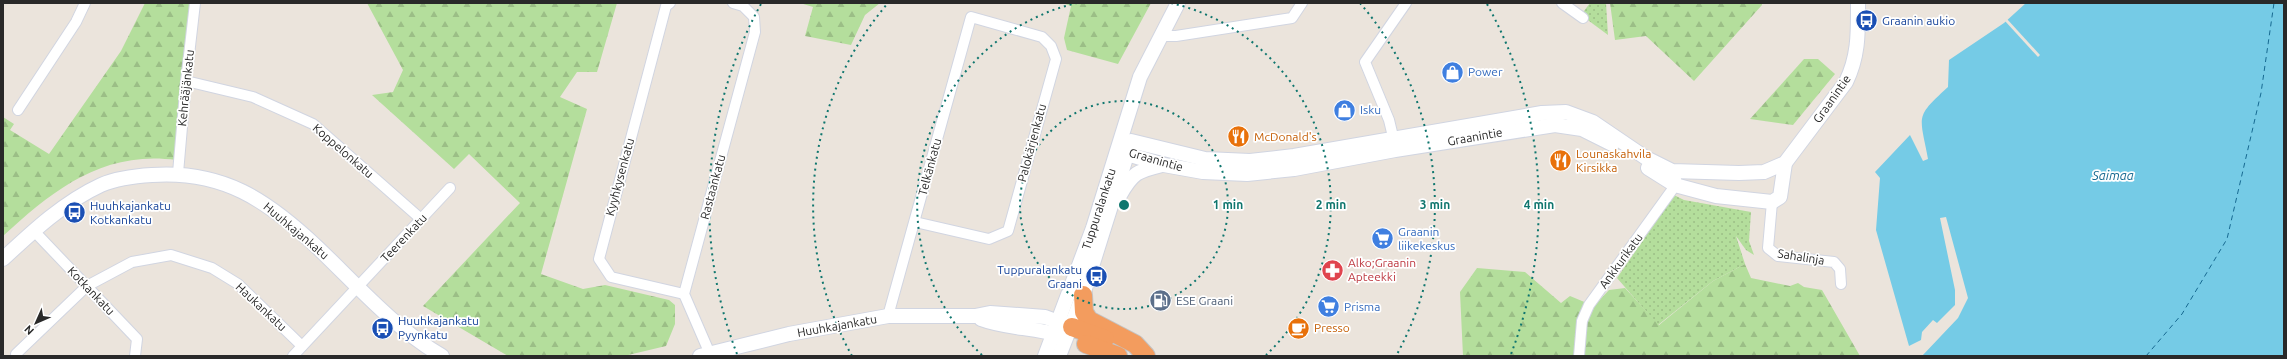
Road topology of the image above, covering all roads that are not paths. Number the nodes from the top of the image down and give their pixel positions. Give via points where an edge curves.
1 (85, 3) edge
2 (195, 3) edge
3 (670, 3) edge
4 (733, 3) edge
5 (1178, 3) edge
6 (1302, 3) edge
7 (1406, 3) edge
8 (1562, 3) edge
9 (1858, 3) edge
10 (971, 17) joint
11 (1583, 18) dead end
12 (1160, 38) junction
13 (186, 81) junction
14 (18, 110) dead end
15 (1395, 145) junction
16 (1126, 147) junction
17 (1785, 163) junction
18 (1164, 164) junction
19 (178, 173) junction
20 (1676, 178) junction
21 (450, 188) dead end
22 (1772, 202) junction
23 (1108, 216) junction
24 (421, 219) junction
25 (915, 222) junction
26 (34, 230) junction
27 (3, 259) edge
28 (1841, 284) dead end
29 (87, 286) junction
30 (357, 287) junction
31 (684, 294) junction
32 (1083, 296) junction
33 (888, 316) junction
34 (1063, 330) junction
35 (302, 346) junction
36 (16, 354) dead end
37 (705, 355) edge
38 (135, 356) edge
39 (293, 356) edge
40 (442, 356) edge
41 (1045, 356) edge
42 (1059, 356) edge
43 (1118, 356) edge
44 (1135, 356) edge
45 (1146, 356) edge
46 (1579, 356) edge

1 - 14 street via 76,22
2 - 13 street, Kehrääjänkatu
3 - 31 street, Kyyhkysenkatu via 666,6 599,259 611,277
4 - 31 street, Rastaankatu via 743,6 754,17 755,32
5 - 12 street, Tuppuralankatu
6 - 12 street via 1292,18
7 - 15 street via 1365,62 1389,120
8 - 11 street
9 - 17 street, Graanintie via 1858,46 1852,69 1838,94
10 - 25 street, Telkänkatu
10 - 25 street, Palokärjenkatu via 1042,37 1051,46 1056,59 1008,231 989,239
12 - 16 street, Tuppuralankatu
13 - 19 street, Kehrääjänkatu
13 - 24 street, Koppelonkatu via 253,97 313,124
15 - 16 street, Graanintie via 1228,162
15 - 18 street, Graanintie via 1294,169 1247,174 1203,172
15 - 20 street, Graanintie via 1542,113 1566,112 1593,122
16 - 18 street, Graanintie
16 - 23 street, Tuppuralankatu
16 - 34 street, Tuppuralankatu via 1093,228
17 - 20 street, Graanintie via 1764,172
17 - 22 street, Graanintie via 1780,197
18 - 23 street via 1144,168 1132,175
19 - 26 street, Huuhkajankatu via 141,175 102,184 71,202
19 - 30 street, Huuhkajankatu via 229,185 255,198 279,214
20 - 22 street, Graanintie via 1716,196
20 - 46 street, Ankkurikatu via 1590,305 1582,321
21 - 24 street, Teerenkatu
22 - 28 street, Sahalinja via 1768,248 1778,256 1834,262 1840,269
23 - 32 street, Tuppuralankatu
24 - 30 street, Teerenkatu
25 - 33 street, Telkänkatu
26 - 27 street, Huuhkajankatu
26 - 29 street, Kotkankatu
29 - 35 street, Haukankatu via 132,262 171,255 212,268 238,284
29 - 36 street, Haukankatu
29 - 38 street, Kotkankatu via 137,339
30 - 35 street, Teerenkatu
30 - 40 street, Huuhkajankatu via 397,324 427,348
31 - 37 street
32 - 34 street, Tuppuralankatu
32 - 45 highway via 1084,312 1089,320 1135,344
33 - 34 street, Huuhkajankatu via 975,316 990,322
33 - 37 street, Huuhkajankatu via 788,334
34 - 41 street, Tuppuralankatu
34 - 42 street, Tuppuralankatu
34 - 43 highway
34 - 44 highway via 1117,344
35 - 39 street, Teerenkatu

